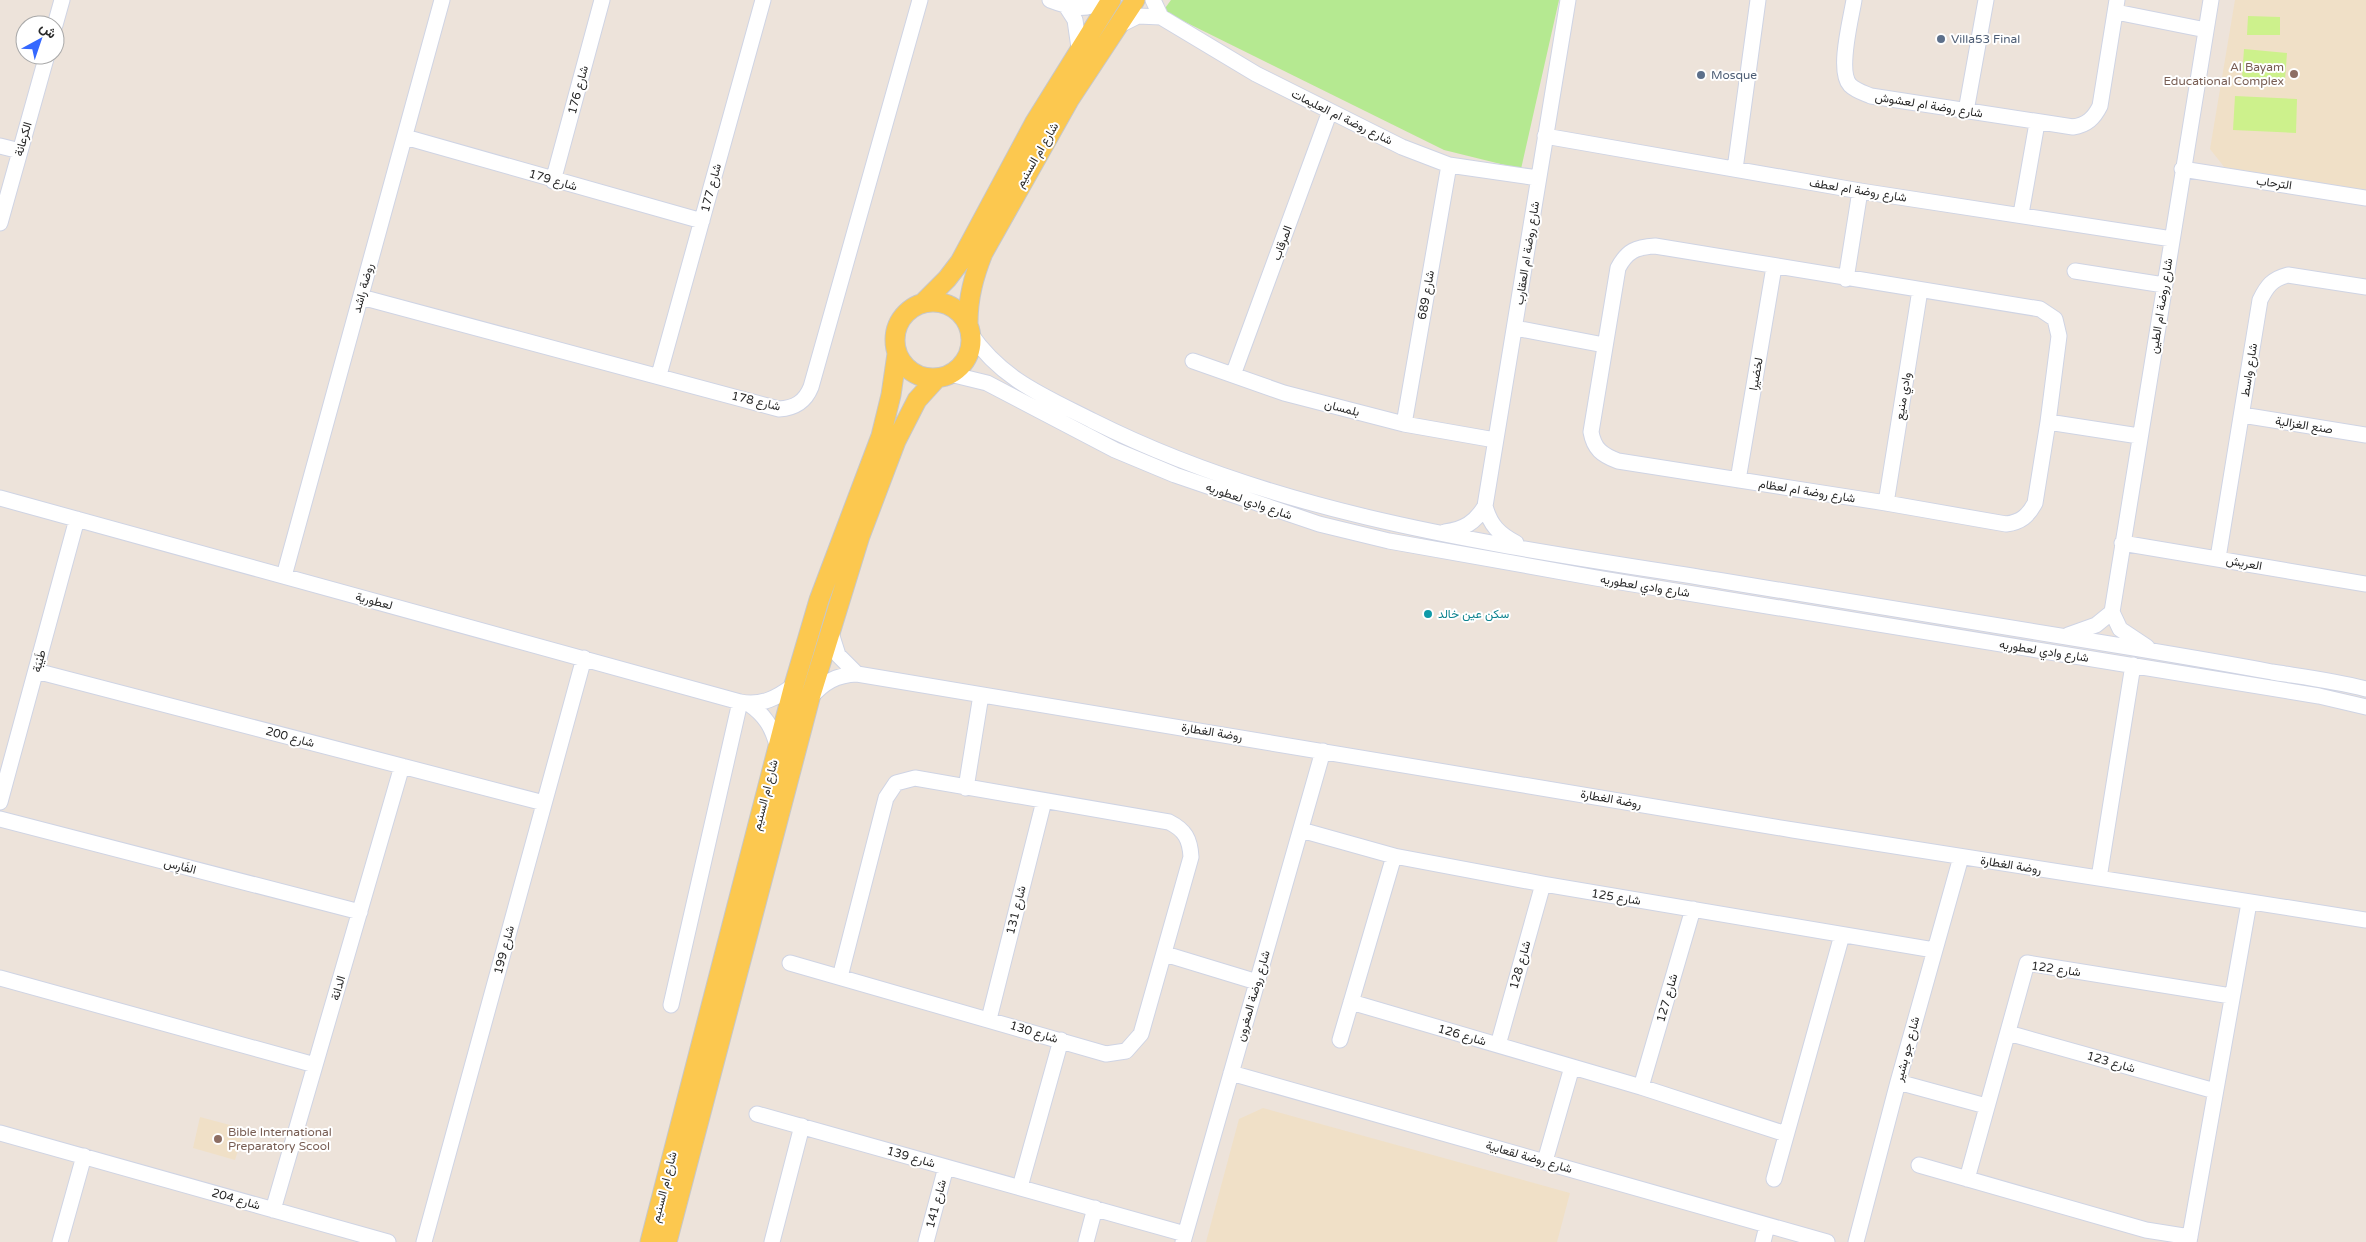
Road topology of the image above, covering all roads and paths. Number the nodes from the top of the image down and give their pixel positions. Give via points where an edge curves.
1 (62, 0) edge
2 (442, 0) edge
3 (602, 0) edge
4 (763, 0) edge
5 (920, 0) edge
6 (1050, 0) edge
7 (1106, 0) edge
8 (1111, 0) edge
9 (1135, 0) edge
10 (1153, 0) edge
11 (1568, 0) edge
12 (1758, 0) edge
13 (1854, 0) edge
14 (1986, 0) edge
15 (2211, 0) edge
16 (1066, 6) junction
17 (2116, 6) edge
18 (58, 15) edge
19 (1161, 16) junction
20 (1118, 26) junction
21 (2206, 30) junction
22 (1079, 48) junction
23 (44, 65) edge
24 (1330, 111) junction
25 (1966, 111) junction
26 (2037, 123) junction
27 (1545, 136) junction
28 (405, 137) junction
29 (0, 146) edge
30 (20, 151) junction
31 (1449, 165) junction
32 (1735, 169) junction
33 (2182, 169) junction
34 (1538, 178) junction
35 (553, 180) junction
36 (1860, 191) junction
37 (2366, 198) edge
38 (2021, 214) junction
39 (702, 221) junction
40 (0, 223) edge
41 (2172, 239) junction
42 (1774, 267) junction
43 (2075, 271) dead end
44 (1846, 279) junction
45 (2164, 284) junction
46 (2366, 288) edge
47 (1920, 290) junction
48 (361, 296) junction
49 (923, 303) junction
50 (969, 328) junction
51 (1515, 328) junction
52 (1604, 345) junction
53 (897, 354) junction
54 (1193, 361) dead end
55 (1233, 375) junction
56 (659, 376) junction
57 (944, 376) junction
58 (2242, 415) junction
59 (2048, 422) junction
60 (1404, 424) junction
61 (2366, 435) edge
62 (2139, 436) junction
63 (1495, 440) junction
64 (1738, 480) junction
65 (0, 498) edge
66 (1886, 503) junction
67 (1485, 506) junction
68 (77, 519) junction
69 (1437, 533) junction
70 (2122, 543) junction
71 (1527, 549) junction
72 (2218, 558) junction
73 (284, 576) junction
74 (2366, 584) edge
75 (2112, 612) junction
76 (830, 630) junction
77 (2061, 636) junction
78 (2156, 652) junction
79 (584, 658) junction
80 (2133, 665) junction
81 (36, 671) junction
82 (857, 674) junction
83 (794, 685) junction
84 (2366, 689) edge
85 (982, 695) junction
86 (810, 698) junction
87 (744, 703) junction
88 (2366, 707) edge
89 (777, 746) junction
90 (1323, 751) junction
91 (402, 766) junction
92 (966, 788) junction
93 (0, 802) edge
94 (1044, 802) junction
95 (544, 803) junction
96 (0, 820) edge
97 (1301, 830) junction
98 (1394, 856) junction
99 (1961, 857) junction
100 (2100, 878) junction
101 (1543, 884) junction
102 (2248, 903) junction
103 (1693, 909) junction
104 (360, 912) junction
105 (2366, 920) edge
106 (1842, 935) junction
107 (1934, 950) junction
108 (1165, 954) junction
109 (790, 963) dead end
110 (840, 977) junction
111 (0, 978) edge
112 (1258, 982) junction
113 (2232, 996) junction
114 (1351, 1002) junction
115 (671, 1005) dead end
116 (989, 1019) junction
117 (2008, 1033) junction
118 (1061, 1040) junction
119 (1340, 1040) dead end
120 (1498, 1045) junction
121 (315, 1065) junction
122 (1572, 1067) junction
123 (1231, 1073) junction
124 (1898, 1082) junction
125 (1641, 1087) junction
126 (2215, 1091) junction
127 (1986, 1106) junction
128 (757, 1114) dead end
129 (802, 1126) junction
130 (0, 1133) edge
131 (1786, 1134) junction
132 (84, 1156) junction
133 (1545, 1161) junction
134 (1919, 1165) dead end
135 (946, 1167) junction
136 (1774, 1179) dead end
137 (1967, 1179) junction
138 (1020, 1187) junction
139 (1095, 1208) junction
140 (273, 1210) junction
141 (1767, 1226) junction
142 (1184, 1238) edge
143 (2189, 1239) edge
144 (60, 1242) edge
145 (388, 1242) edge
146 (424, 1242) edge
147 (650, 1242) edge
148 (667, 1242) edge
149 (772, 1242) edge
150 (926, 1242) edge
151 (1086, 1242) edge
152 (1762, 1242) edge
153 (1827, 1242) edge
154 (1856, 1242) edge

1 - 18 street
2 - 28 street, روضة راشد
3 - 35 street, شارع 176
4 - 39 street, شارع 177
5 - 56 street, شارع 178 via 807,397 790,408 779,409
6 - 16 street
7 - 16 street via 1086,8
8 - 22 main road, شارع ام السنيم
9 - 20 main road, شارع ام السنيم
10 - 19 street
11 - 27 street, شارع روضة ام العقارب
12 - 32 street
13 - 25 street, شارع روضة ام لعشوش via 1844,66 1850,85 1871,96
14 - 25 street
15 - 21 street, شارع روضة ام الطين
16 - 22 street via 1075,20
17 - 21 street, شارع روضة ام لعشوش
17 - 26 street, شارع روضة ام لعشوش via 2100,106 2096,113 2082,126
19 - 20 street via 1138,16
19 - 24 street, شارع روضة ام العليمات via 1256,74
20 - 50 main road, شارع ام السنيم via 1069,100 984,253 970,293
21 - 33 street, شارع روضة ام الطين
22 - 49 main road, شارع ام السنيم via 960,262
23 - 30 street, الكرعانة
24 - 31 street, شارع روضة ام العليمات via 1402,147
24 - 55 street, المرقاب
25 - 26 street, شارع روضة ام لعشوش
26 - 38 street
27 - 32 street, شارع روضة ام لعطف
27 - 34 street, شارع روضة ام العقارب
28 - 35 street, شارع 179
28 - 48 street, روضة راشد
29 - 30 street
30 - 40 street, الكرعانة
31 - 34 street, شارع روضة ام العليمات
31 - 60 street, شارع 689
32 - 36 street, شارع روضة ام لعطف
33 - 37 street, الترحاب
33 - 41 street, شارع روضة ام الطين
34 - 51 street, شارع روضة ام العقارب
35 - 39 street, شارع 179
36 - 38 street, شارع روضة ام لعطف
36 - 44 street
38 - 41 street, شارع روضة ام لعطف
39 - 56 street, شارع 177
41 - 45 street, شارع روضة ام الطين
42 - 44 street, شارع روضة ام لعظام
42 - 52 street, شارع روضة ام لعظام via 1655,246 1631,250 1618,268
42 - 64 street, لخضيرا
43 - 45 street
44 - 47 street, شارع روضة ام لعظام
45 - 62 street, شارع روضة ام الطين
46 - 58 street, شارع واسط via 2298,275 2276,278 2266,287 2260,300
47 - 59 street, شارع روضة ام لعظام via 2040,309 2055,319 2059,336
47 - 66 street, وادي منيع
48 - 56 street, شارع 178
48 - 73 street, روضة راشد
49 - 50 main road via 947,305 957,311
49 - 53 main road via 906,313 896,328
50 - 57 main road via 971,345 967,357 960,367
50 - 69 street, شارع وادي لعطوريه via 997,366 1122,436 1232,480 1378,521
51 - 52 street
51 - 63 street, شارع روضة ام العقارب
52 - 64 street, شارع روضة ام لعظام via 1591,432 1597,450 1618,461
53 - 57 main road via 913,373 925,378
53 - 83 main road, شارع ام السنيم via 881,436 819,600
54 - 55 street, بلمسان
55 - 60 street, بلمسان via 1284,394
57 - 76 main road, شارع ام السنيم via 917,400 896,441 860,536
57 - 80 street, شارع وادي لعطوريه via 987,383 1115,450 1226,494 1319,524 1389,541 1587,576
58 - 61 street, صنع الغزالية
58 - 72 street, شارع واسط
59 - 62 street
59 - 66 street, شارع روضة ام لعظام via 2035,503 2024,519 2006,524
60 - 63 street, بلمسان
62 - 70 street, شارع روضة ام الطين
63 - 67 street, شارع روضة ام العقارب
64 - 66 street, شارع روضة ام لعظام
65 - 68 street, لعطورية
67 - 69 street via 1466,527
67 - 71 street via 1491,524
68 - 73 street, لعطورية
68 - 81 street, طَيْبَة
69 - 71 street, شارع وادي لعطوريه
70 - 72 street, العريش
70 - 75 street, شارع روضة ام الطين
71 - 77 street, شارع وادي لعطوريه
72 - 74 street, العريش
73 - 79 street, لعطورية
75 - 77 street via 2087,630
75 - 78 street via 2128,636
76 - 82 street via 838,655
76 - 86 main road, شارع ام السنيم
77 - 78 street, شارع وادي لعطوريه
78 - 84 street, شارع وادي لعطوريه
79 - 87 street, لعطورية
79 - 95 street, شارع 199
80 - 88 street, شارع وادي لعطوريه
80 - 100 street
81 - 91 street, شارع 200
81 - 93 street, طَيْبَة
82 - 85 street, روضة الغطارة
82 - 86 street, روضة الغطارة via 829,680
83 - 87 street, لعطورية via 773,699
83 - 89 main road, شارع ام السنيم
85 - 90 street, روضة الغطارة
85 - 92 street
86 - 148 main road, شارع ام السنيم
87 - 89 street, لعطورية via 760,712 768,722
87 - 115 street
89 - 147 main road, شارع ام السنيم
90 - 97 street, شارع روضة المغرون
90 - 99 street, روضة الغطارة
91 - 95 street, شارع 200
91 - 104 street, الدانة
92 - 94 street, شارع 130
92 - 110 street, شارع 130 via 915,778 896,783 886,798
94 - 108 street, شارع 130 via 1169,822 1186,835 1191,857
94 - 116 street, شارع 131
95 - 146 street, شارع 199
96 - 104 street, الفَارِس
97 - 98 street, شارع 125
97 - 112 street, شارع روضة المغرون
98 - 101 street, شارع 125
98 - 114 street
99 - 100 street, روضة الغطارة
99 - 107 street, شارع جو بشير
100 - 102 street, روضة الغطارة
101 - 103 street, شارع 125
101 - 120 street, شارع 128
102 - 105 street, روضة الغطارة
102 - 113 street
103 - 106 street, شارع 125
103 - 125 street, شارع 127
104 - 121 street, الدانة
106 - 107 street, شارع 125
106 - 131 street
107 - 124 street, شارع جو بشير
108 - 112 street
108 - 118 street, شارع 130 via 1141,1034 1126,1051 1106,1054
109 - 110 street, شارع 130
110 - 116 street, شارع 130
111 - 121 street
112 - 123 street, شارع روضة المغرون
113 - 117 street, شارع 122 via 2027,963
113 - 126 street
114 - 119 street
114 - 120 street, شارع 126
116 - 118 street, شارع 130
117 - 126 street, شارع 123
117 - 127 street, شارع 122
118 - 138 street
120 - 122 street, شارع 126
121 - 140 street, الدانة
122 - 125 street, شارع 126
122 - 133 street
123 - 133 street, شارع روضة لقعابية
123 - 142 street, شارع روضة المغرون
124 - 127 street
124 - 154 street, شارع جو بشير
125 - 131 street, شارع 126
126 - 143 street
127 - 137 street, شارع 122
128 - 129 street, شارع 139
129 - 135 street, شارع 139
129 - 149 street
130 - 132 street, شارع 204
131 - 136 street
132 - 140 street, شارع 204
132 - 144 street
133 - 141 street, شارع روضة لقعابية
134 - 137 street
135 - 138 street, شارع 139
135 - 150 street, شارع 141
137 - 143 street via 2146,1230
138 - 139 street, شارع 139
139 - 142 street, شارع 139
139 - 151 street
140 - 145 street, شارع 204
141 - 152 street
141 - 153 street, شارع روضة لقعابية

